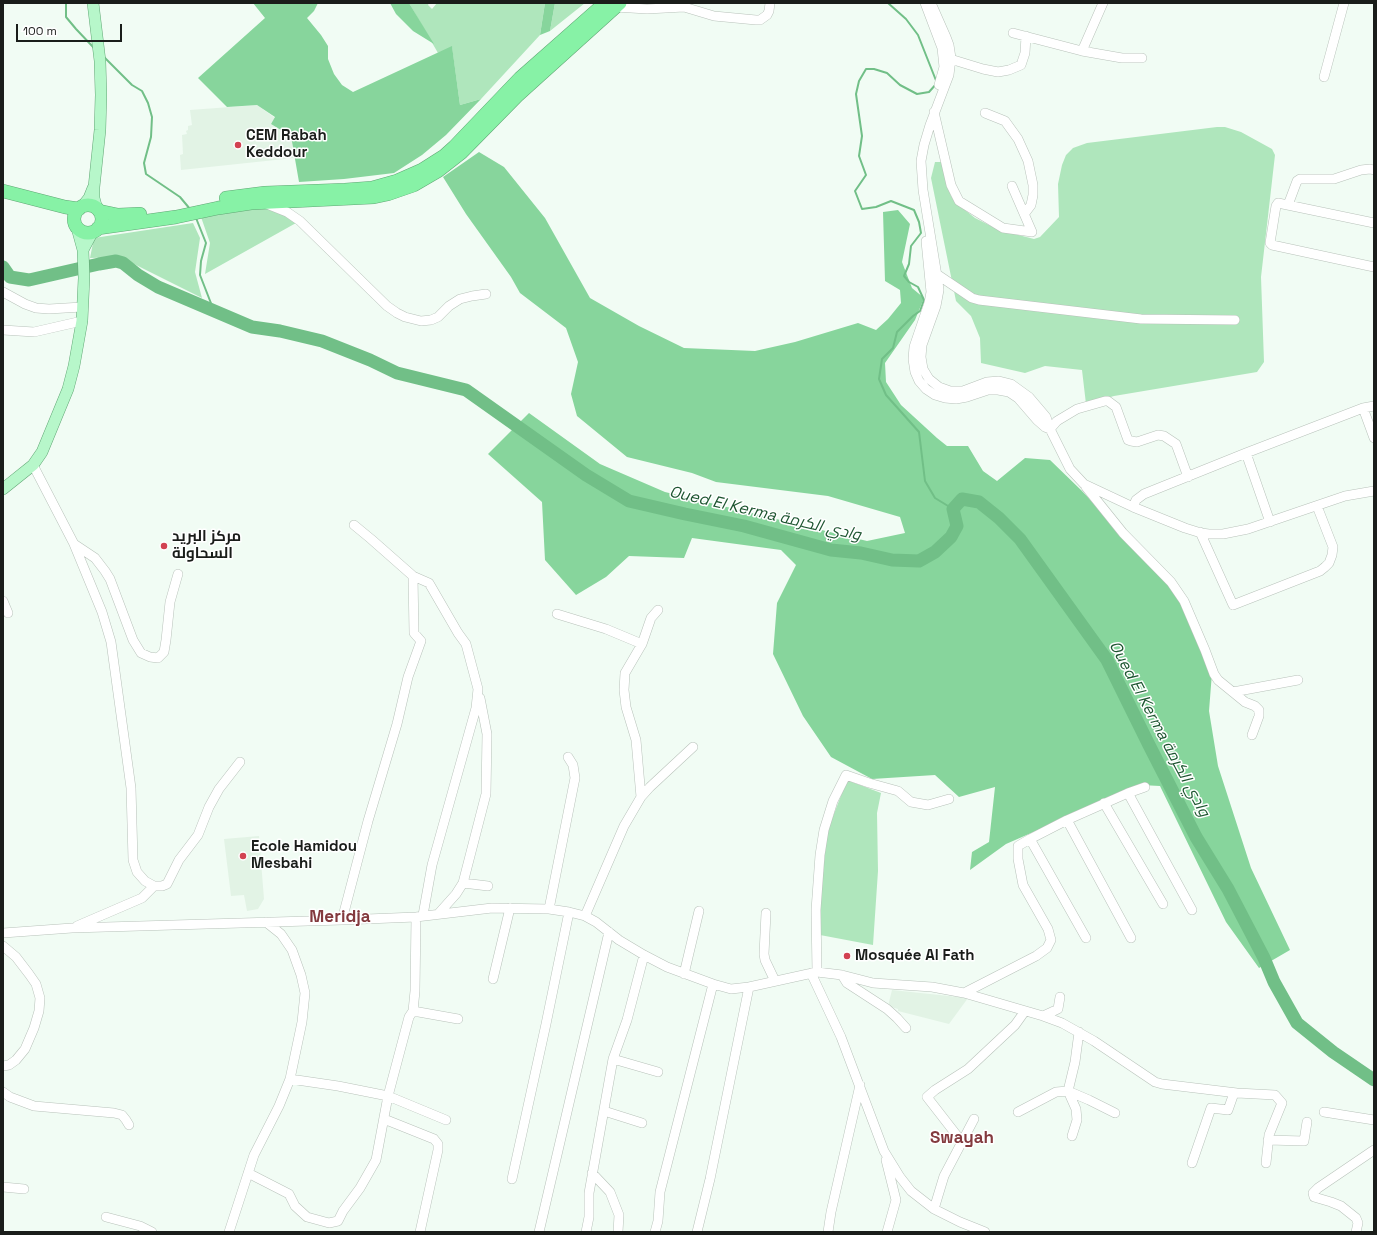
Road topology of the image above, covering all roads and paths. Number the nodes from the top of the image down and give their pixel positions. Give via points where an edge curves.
1 (93, 3) edge
2 (770, 3) edge
3 (925, 3) edge
4 (931, 3) edge
5 (1103, 3) edge
6 (1344, 3) edge
7 (613, 4) edge
8 (1013, 33) dead end
9 (1026, 36) junction
10 (1082, 51) junction
11 (947, 58) junction
12 (1142, 58) dead end
13 (1324, 77) dead end
14 (934, 112) junction
15 (985, 113) dead end
16 (1374, 170) edge
17 (1012, 186) dead end
18 (94, 187) junction
19 (3, 192) edge
20 (3, 200) edge
21 (264, 202) junction
22 (1288, 205) junction
23 (80, 208) junction
24 (202, 208) junction
25 (98, 210) junction
26 (175, 213) junction
27 (1025, 213) junction
28 (1374, 223) edge
29 (75, 225) junction
30 (95, 230) junction
31 (83, 250) junction
32 (1374, 267) edge
33 (928, 269) junction
34 (937, 274) junction
35 (3, 292) edge
36 (486, 294) dead end
37 (82, 307) junction
38 (1235, 320) dead end
39 (82, 321) junction
40 (3, 330) edge
41 (1374, 406) edge
42 (1363, 408) junction
43 (1050, 429) junction
44 (1374, 438) edge
45 (1246, 453) junction
46 (33, 465) junction
47 (1188, 477) junction
48 (1084, 484) junction
49 (3, 490) edge
50 (1374, 491) edge
51 (1317, 506) junction
52 (1133, 507) junction
53 (1270, 522) junction
54 (354, 525) dead end
55 (1200, 532) junction
56 (74, 544) junction
57 (178, 574) dead end
58 (413, 576) junction
59 (3, 601) edge
60 (658, 610) dead end
61 (8, 613) dead end
62 (557, 614) dead end
63 (642, 644) junction
64 (1298, 680) dead end
65 (478, 688) junction
66 (1233, 692) junction
67 (1252, 735) dead end
68 (693, 747) dead end
69 (568, 757) dead end
70 (240, 762) dead end
71 (1145, 787) dead end
72 (1128, 793) junction
73 (641, 797) junction
74 (949, 799) dead end
75 (1104, 804) junction
76 (1067, 820) junction
77 (1030, 838) junction
78 (463, 883) junction
79 (154, 886) junction
80 (488, 886) dead end
81 (1163, 904) dead end
82 (510, 908) junction
83 (549, 909) junction
84 (1192, 910) dead end
85 (699, 911) dead end
86 (569, 912) junction
87 (439, 913) junction
88 (766, 913) dead end
89 (420, 916) junction
90 (585, 916) junction
91 (342, 920) junction
92 (266, 922) junction
93 (72, 928) junction
94 (610, 932) junction
95 (3, 933) edge
96 (1086, 938) dead end
97 (1131, 938) dead end
98 (3, 946) edge
99 (644, 955) junction
100 (814, 973) junction
101 (684, 974) junction
102 (842, 975) junction
103 (494, 979) dead end
104 (775, 981) junction
105 (713, 984) junction
106 (749, 987) junction
107 (964, 993) junction
108 (1060, 997) dead end
109 (1024, 1010) junction
110 (413, 1011) junction
111 (1043, 1016) junction
112 (458, 1018) dead end
113 (906, 1028) dead end
114 (1079, 1032) junction
115 (613, 1058) junction
116 (3, 1066) edge
117 (658, 1072) dead end
118 (290, 1079) junction
119 (860, 1085) junction
120 (1068, 1091) junction
121 (3, 1092) edge
122 (1234, 1093) junction
123 (388, 1096) junction
124 (604, 1111) junction
125 (1018, 1112) dead end
126 (1324, 1112) dead end
127 (1115, 1113) dead end
128 (384, 1119) junction
129 (974, 1119) dead end
130 (446, 1120) dead end
131 (1374, 1120) edge
132 (1307, 1122) dead end
133 (642, 1123) dead end
134 (129, 1125) dead end
135 (1072, 1136) dead end
136 (1268, 1140) junction
137 (962, 1142) junction
138 (1374, 1150) edge
139 (884, 1151) junction
140 (1192, 1164) dead end
141 (1266, 1164) dead end
142 (248, 1173) junction
143 (592, 1173) junction
144 (512, 1179) dead end
145 (3, 1187) edge
146 (24, 1189) dead end
147 (934, 1209) junction
148 (106, 1217) dead end
149 (1356, 1218) junction
150 (152, 1232) edge
151 (229, 1232) edge
152 (420, 1232) edge
153 (539, 1232) edge
154 (586, 1232) edge
155 (618, 1232) edge
156 (655, 1232) edge
157 (697, 1232) edge
158 (828, 1232) edge
159 (887, 1232) edge
160 (984, 1232) edge
161 (1356, 1232) edge
162 (1365, 1232) edge

1 - 18 main road via 100,61 101,112
2 - 7 street via 767,15 760,20 714,16 684,7 646,9
3 - 11 street
4 - 11 street via 949,45
5 - 10 street
6 - 13 street
7 - 21 highway via 461,153 426,179 401,190 374,197
7 - 24 highway via 520,78 454,147 422,170 372,188 253,194 236,196
8 - 9 street
9 - 10 street
9 - 11 street via 1021,65 1009,70 998,72
10 - 12 street via 1122,58
11 - 14 street via 951,66
11 - 33 street via 924,122 917,157 916,175
14 - 27 street via 950,185 959,201 1003,228 1032,232
14 - 34 street via 924,145 921,174
15 - 27 street via 996,116 1008,124 1028,161 1033,195 1031,205
16 - 22 street via 1361,170 1334,179 1300,179
17 - 27 street
18 - 23 main road
18 - 25 main road
19 - 23 highway via 65,207
20 - 29 highway via 64,216
21 - 24 highway
21 - 36 street via 295,217 396,314 421,321 431,320 460,299
22 - 28 street
22 - 32 street via 1278,203 1276,206 1270,244
23 - 25 highway via 90,206
23 - 29 highway via 75,214
24 - 26 highway
25 - 26 highway via 125,216
25 - 30 highway via 101,222
26 - 30 highway
29 - 30 highway via 84,233
29 - 31 main road
30 - 31 main road
31 - 37 main road
33 - 34 street
33 - 43 street via 931,292 914,346 913,358 919,381 935,395 945,398 967,397 988,390 1009,392 1018,398 1041,424
34 - 38 street via 979,300 1140,319
34 - 43 street via 938,299 922,345 921,357 923,369 929,379 950,391 963,391 988,382 1011,384 1029,397 1046,417
35 - 37 street via 36,308
37 - 39 main road
39 - 40 street via 40,331
39 - 46 main road via 68,389 42,452
41 - 42 street
42 - 44 street
42 - 45 street
43 - 47 street via 1057,421 1077,409 1108,401 1116,406 1130,441 1137,442 1158,435 1176,444
43 - 48 street via 1070,469
45 - 47 street
45 - 53 street
46 - 49 main road
46 - 56 street
47 - 52 street via 1144,494 1136,500
48 - 52 street
48 - 66 street via 1123,533 1171,582 1184,602 1214,674
50 - 51 street via 1345,496
51 - 53 street
51 - 55 street via 1333,547 1329,563 1320,571 1233,605
52 - 55 street
53 - 55 street via 1223,534
54 - 58 street
56 - 57 street via 95,558 105,571 133,640 142,653 150,657 158,658 164,652 170,602
56 - 79 street via 102,612 111,642 131,788 133,860 137,872
58 - 65 street via 429,583 466,644
58 - 91 street via 414,633 421,642 408,676
59 - 61 street
60 - 63 street via 651,618
62 - 63 street via 606,629
63 - 73 street via 625,673 624,690 626,707 636,740
64 - 66 street
65 - 78 street via 487,734 486,794
65 - 89 street via 476,708
66 - 67 street via 1259,710
68 - 73 street
69 - 83 street via 573,765 574,778
70 - 79 street via 209,806 198,835 179,860 167,884
71 - 72 street
72 - 75 street
72 - 84 street
73 - 90 street via 624,826
74 - 100 street via 928,805 911,802 898,791 846,775 833,801 824,830 816,910
75 - 76 street
75 - 81 street
76 - 77 street
76 - 97 street
77 - 96 street
77 - 107 street via 1018,846 1019,866 1023,885 1048,929 1051,940 1047,948 1036,956
78 - 80 street
78 - 87 street
79 - 93 street via 142,898
82 - 83 street
82 - 87 street
82 - 103 street
83 - 86 street
85 - 101 street
86 - 90 street
86 - 144 street
87 - 89 street
88 - 104 street via 765,960
89 - 91 street
89 - 110 street
90 - 94 street
91 - 92 street
92 - 93 street
92 - 118 street via 281,934 292,950 305,993 302,1022
93 - 95 street
94 - 99 street
94 - 153 street
98 - 116 street via 16,957 29,974 36,984 40,998 38,1016 25,1049 16,1060
99 - 101 street
99 - 115 street via 627,1020
100 - 102 street
100 - 104 street
100 - 119 street
101 - 105 street
102 - 107 street via 873,983 932,986
102 - 113 street via 847,983 887,1009
104 - 106 street
105 - 106 street via 731,989
105 - 156 street via 660,1192
106 - 157 street
107 - 109 street
108 - 111 street via 1058,1009
109 - 111 street
109 - 137 street via 1015,1025 968,1069 927,1097
110 - 112 street
110 - 123 street via 409,1017
111 - 114 street
114 - 120 street
114 - 122 street via 1155,1082
115 - 117 street
115 - 124 street
118 - 123 street
118 - 142 street
119 - 139 street
119 - 158 street
120 - 125 street via 1056,1092
120 - 127 street
120 - 135 street via 1076,1109 1077,1120
121 - 134 street via 34,1106 122,1115
122 - 136 street via 1274,1095 1282,1103
122 - 140 street via 1228,1110 1211,1108
123 - 128 street
123 - 130 street
124 - 133 street
124 - 143 street
126 - 131 street
128 - 142 street via 376,1160 338,1221 329,1223 307,1217 289,1194
128 - 152 street via 434,1139 438,1144
129 - 137 street
132 - 136 street via 1304,1141
136 - 141 street
137 - 147 street via 944,1176
138 - 149 street via 1313,1193 1314,1197 1341,1206
139 - 147 street via 911,1191
139 - 159 street via 896,1200
142 - 151 street
143 - 154 street
143 - 155 street via 610,1192 619,1215
145 - 146 street
147 - 160 street
148 - 150 street
149 - 161 street
149 - 162 street

